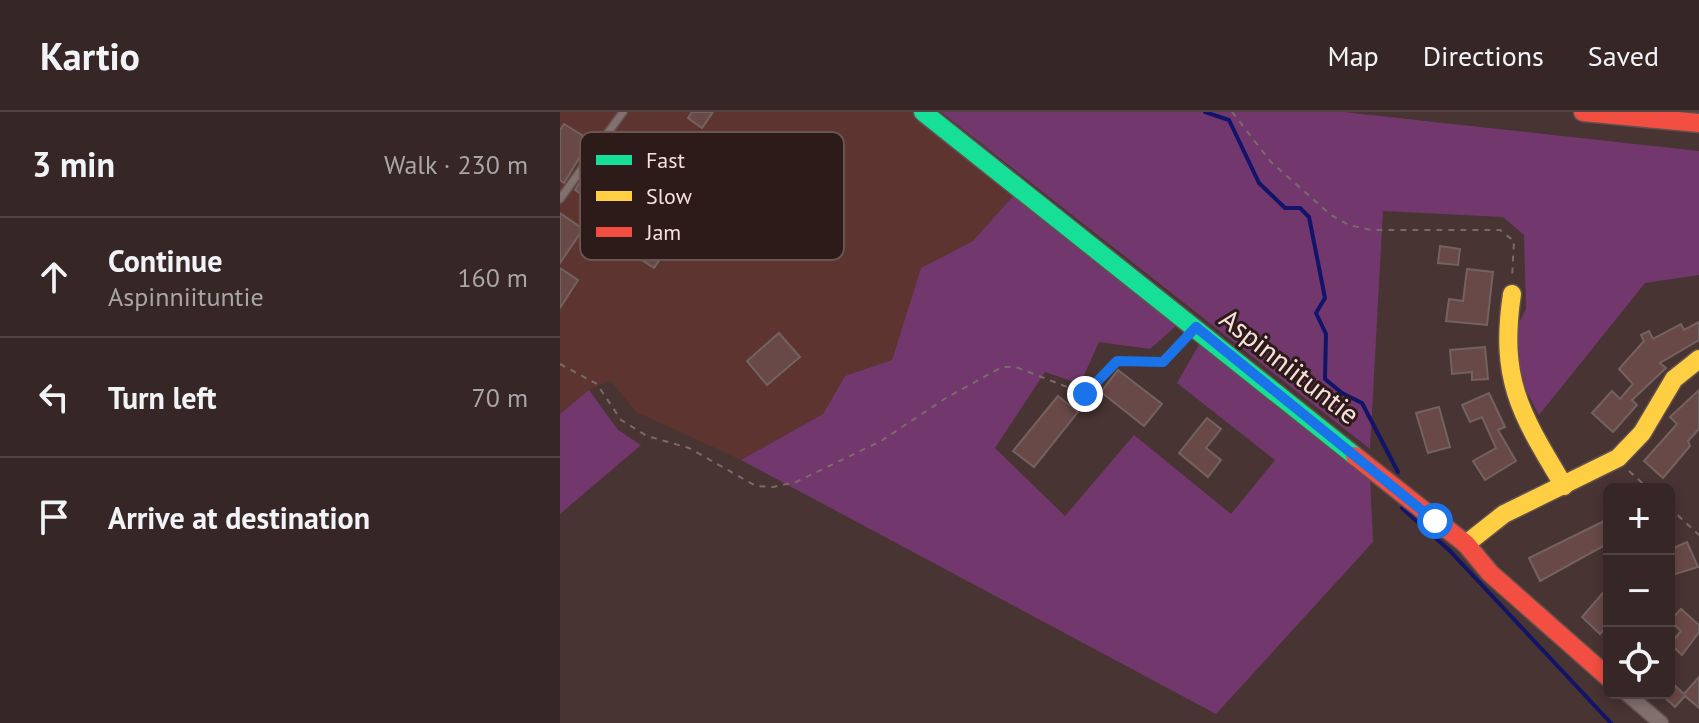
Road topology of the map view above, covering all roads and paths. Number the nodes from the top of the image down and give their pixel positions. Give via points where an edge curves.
1 (623, 112) edge
2 (923, 112) edge
3 (1232, 112) edge
4 (1583, 112) edge
5 (1699, 123) edge
6 (609, 132) edge
7 (580, 171) edge
8 (560, 199) edge
9 (1512, 294) joint
10 (1196, 327) junction
11 (1699, 359) edge
12 (560, 364) edge
13 (1622, 465) dead end
14 (1642, 483) edge
15 (1564, 486) junction
16 (1675, 513) edge
17 (1699, 535) edge
18 (1466, 544) junction
19 (1603, 673) edge
20 (1633, 699) edge
21 (1661, 723) edge

1 - 6 lane
2 - 10 street, Aspinniituntie
3 - 9 path via 1271,162 1349,225 1371,230 1477,227 1507,233 1514,241
4 - 5 street
7 - 8 lane
9 - 15 street via 1505,326 1509,383
10 - 12 path via 1163,362 1117,361 1085,394 1016,367 1002,367 881,441 796,482 773,487 756,486 689,448 647,436 621,420 597,384
10 - 18 street, Aspinniituntie
11 - 15 street via 1674,379 1642,433 1618,458
13 - 14 path
15 - 18 street via 1504,514
16 - 17 path
18 - 19 street, Aspinniituntie via 1490,573
20 - 21 street

